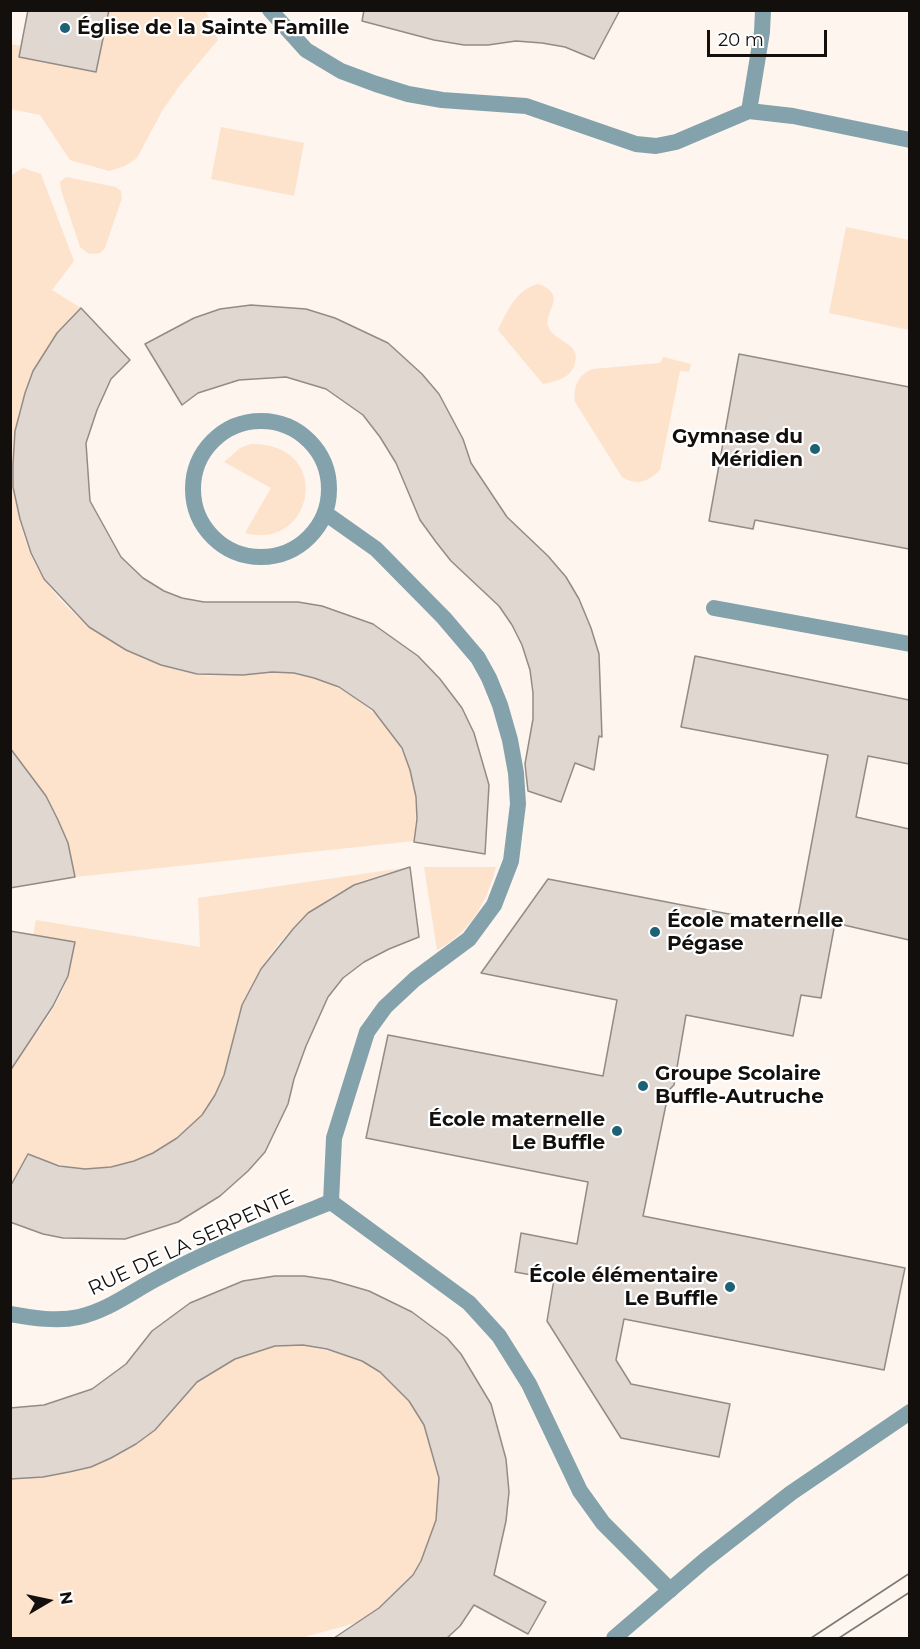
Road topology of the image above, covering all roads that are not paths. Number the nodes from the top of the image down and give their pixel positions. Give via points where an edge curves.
1 (270, 10) edge
2 (763, 10) edge
3 (749, 111) junction
4 (909, 140) edge
5 (325, 513) junction
6 (714, 608) dead end
7 (909, 644) edge
8 (331, 1202) junction
9 (10, 1314) edge
10 (909, 1412) edge
11 (670, 1590) junction
12 (614, 1638) edge

1 - 3 street via 306,50 340,71 408,94 526,106 636,144 676,142
2 - 3 street
3 - 4 street
5 - 5 street via 327,471 318,451 303,435 284,424 264,420 242,423 222,432 207,447 196,467 193,491 197,513 210,534 227,548 250,556 273,556 295,548 313,533
5 - 8 street via 376,549 478,658 510,740 518,804 511,861 494,905 469,939 415,979 385,1007 367,1032 334,1138
6 - 7 street
8 - 9 street, RUE DE LA SERPENTE via 207,1254 97,1311 78,1317 38,1319
8 - 11 street via 469,1303 499,1336 529,1384 580,1491 603,1523
10 - 11 street via 791,1493
11 - 12 street

